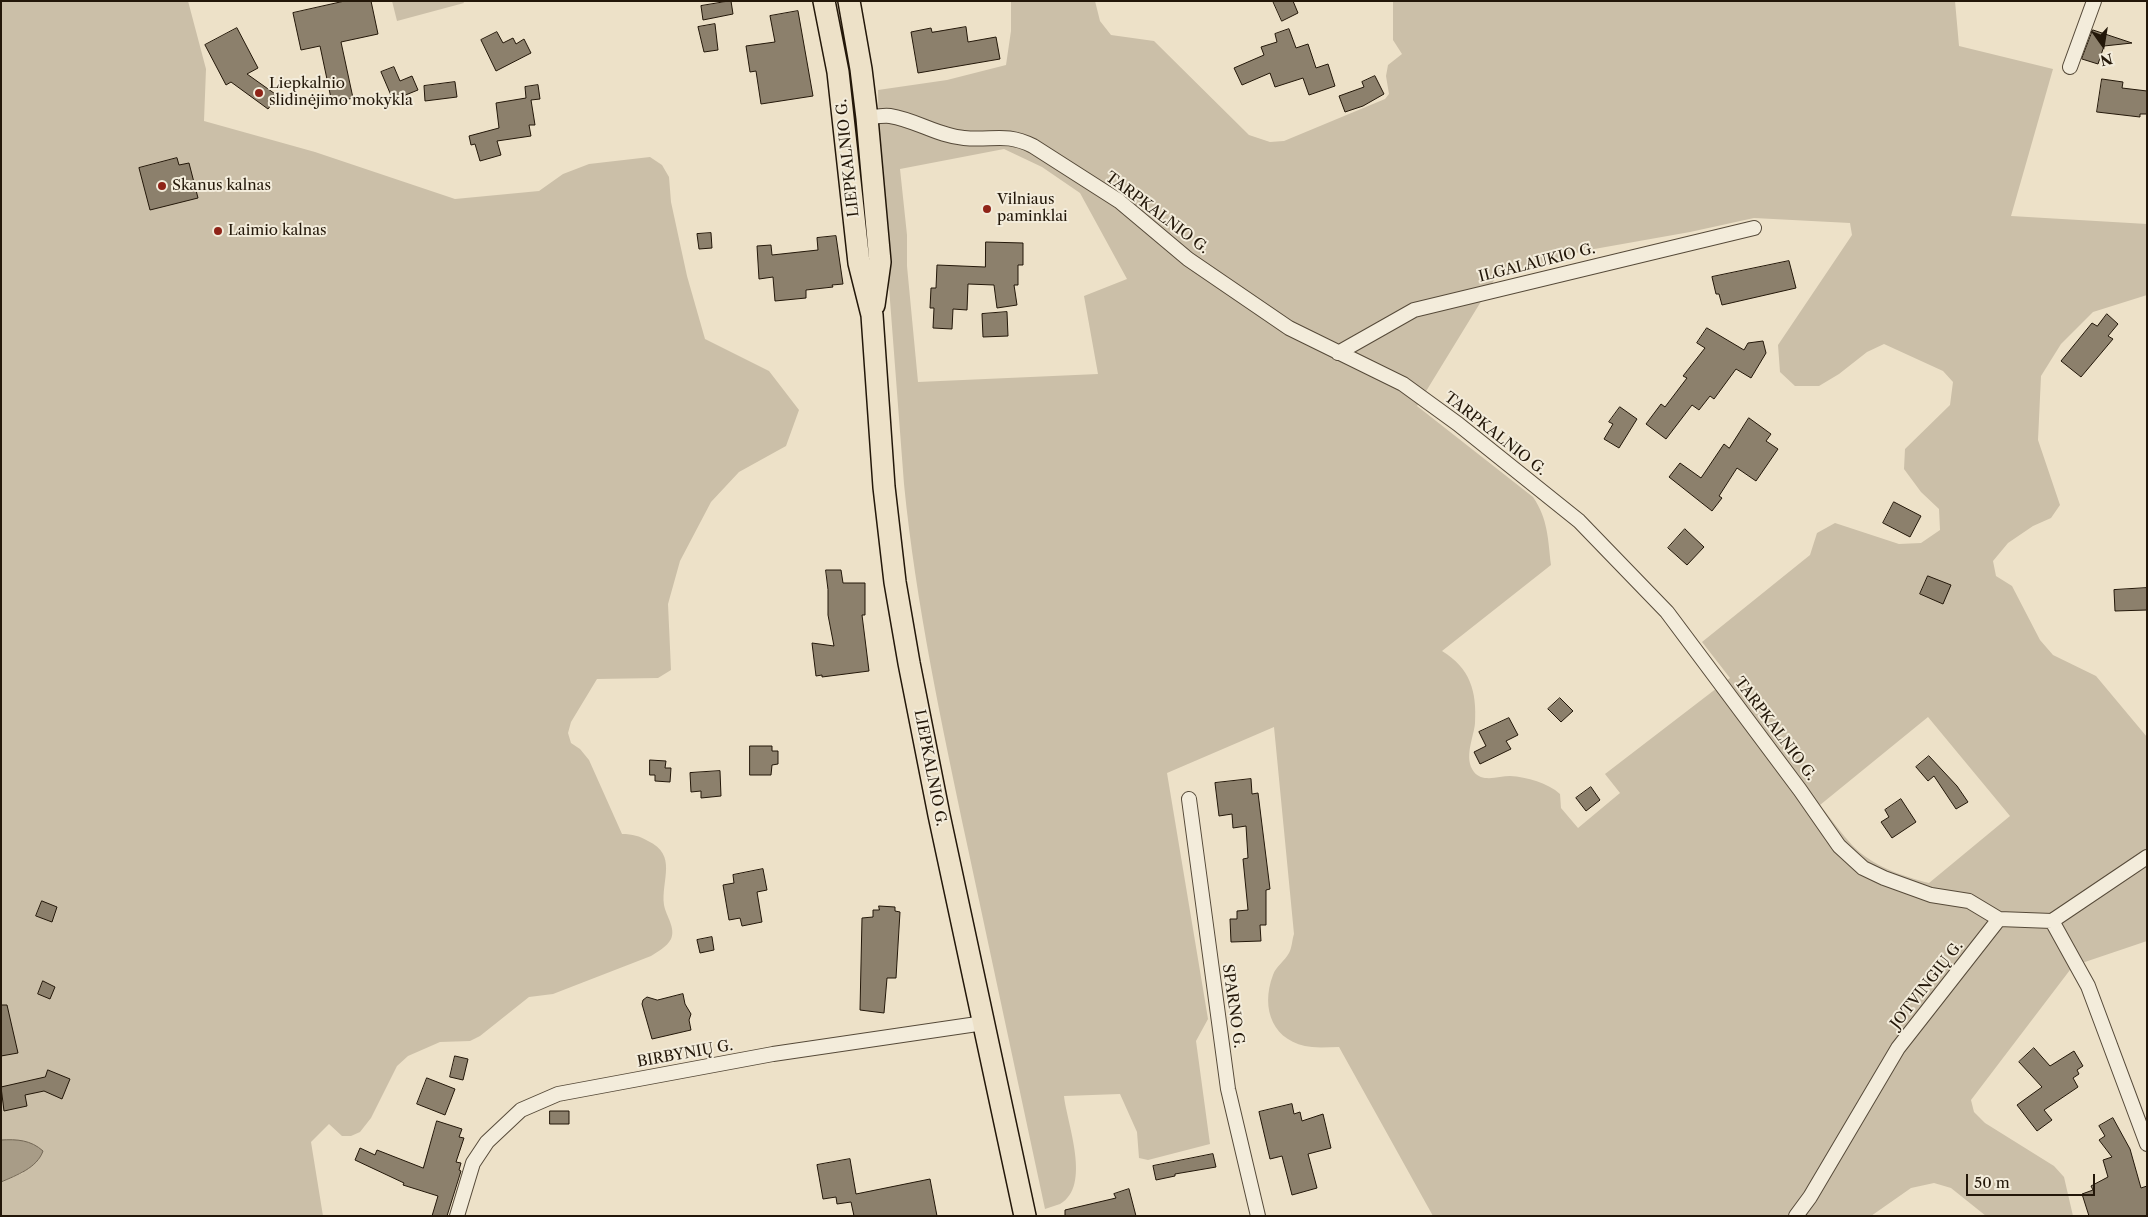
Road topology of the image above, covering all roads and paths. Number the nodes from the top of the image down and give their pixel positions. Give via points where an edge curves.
1 (824, 1) edge
2 (849, 1) edge
3 (2094, 1) edge
4 (2070, 68) dead end
5 (867, 118) junction
6 (1754, 228) dead end
7 (872, 315) junction
8 (1338, 353) junction
9 (1189, 799) dead end
10 (2147, 857) edge
11 (1999, 919) junction
12 (2052, 921) junction
13 (984, 1023) junction
14 (2147, 1144) edge
15 (457, 1216) edge
16 (1025, 1216) edge
17 (1258, 1216) edge
18 (1796, 1216) edge

1 - 7 main road, LIEPKALNIO G. via 838,72 859,263
2 - 5 main road, LIEPKALNIO G.
3 - 4 street
5 - 7 main road, LIEPKALNIO G. via 880,262
5 - 8 street, TARPKALNIO G. via 888,115 964,138 1019,139 1119,201 1188,259 1289,328
6 - 8 street, ILGALAUKIO G. via 1414,310
7 - 13 main road, LIEPKALNIO G. via 884,488 895,582 939,815
8 - 11 street, TARPKALNIO G. via 1403,384 1580,521 1667,612 1839,846 1863,868 1932,895 1969,901
9 - 17 street, SPARNO G. via 1228,1089
10 - 12 street
11 - 12 street
11 - 18 street, JOTVINGIŲ G. via 1898,1048
12 - 14 street via 2088,986
13 - 15 street, BIRBYNIŲ G. via 773,1054 558,1094 521,1110 487,1142 473,1163
13 - 16 main road, LIEPKALNIO G.

